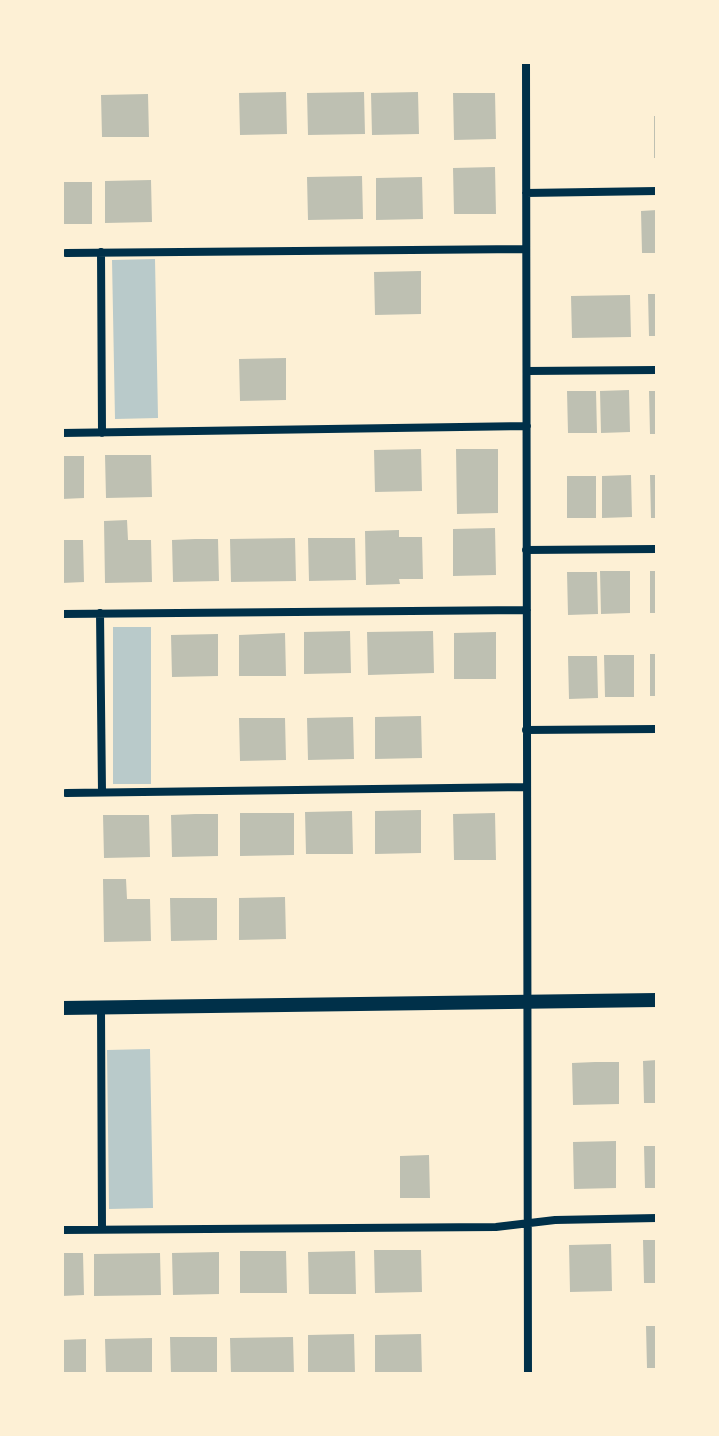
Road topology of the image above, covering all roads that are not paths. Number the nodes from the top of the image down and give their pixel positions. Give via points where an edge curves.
1 (526, 62) edge
2 (657, 191) edge
3 (526, 193) junction
4 (526, 249) junction
5 (101, 252) junction
6 (66, 253) dead end
7 (657, 370) edge
8 (527, 371) junction
9 (527, 426) junction
10 (62, 433) edge
11 (102, 433) junction
12 (657, 549) edge
13 (526, 550) junction
14 (527, 610) junction
15 (100, 613) junction
16 (62, 614) edge
17 (657, 729) edge
18 (526, 730) junction
19 (527, 787) junction
20 (102, 792) junction
21 (66, 793) dead end
22 (657, 1000) edge
23 (527, 1002) junction
24 (62, 1008) edge
25 (101, 1008) junction
26 (657, 1218) edge
27 (528, 1223) junction
28 (102, 1229) junction
29 (62, 1230) edge
30 (528, 1374) edge

1 - 3 street
2 - 3 street
3 - 4 street
4 - 5 street
4 - 8 street
5 - 6 street
5 - 11 street
7 - 8 street
8 - 9 street
9 - 11 street
9 - 13 street
10 - 11 street
12 - 13 street
13 - 14 street
14 - 15 street
14 - 18 street
15 - 16 street
15 - 20 street
17 - 18 street
18 - 19 street
19 - 20 street
19 - 23 street
20 - 21 street
22 - 23 street
23 - 25 street
23 - 27 street
24 - 25 street
25 - 28 street
26 - 27 street
27 - 28 street
27 - 30 street
28 - 29 street

